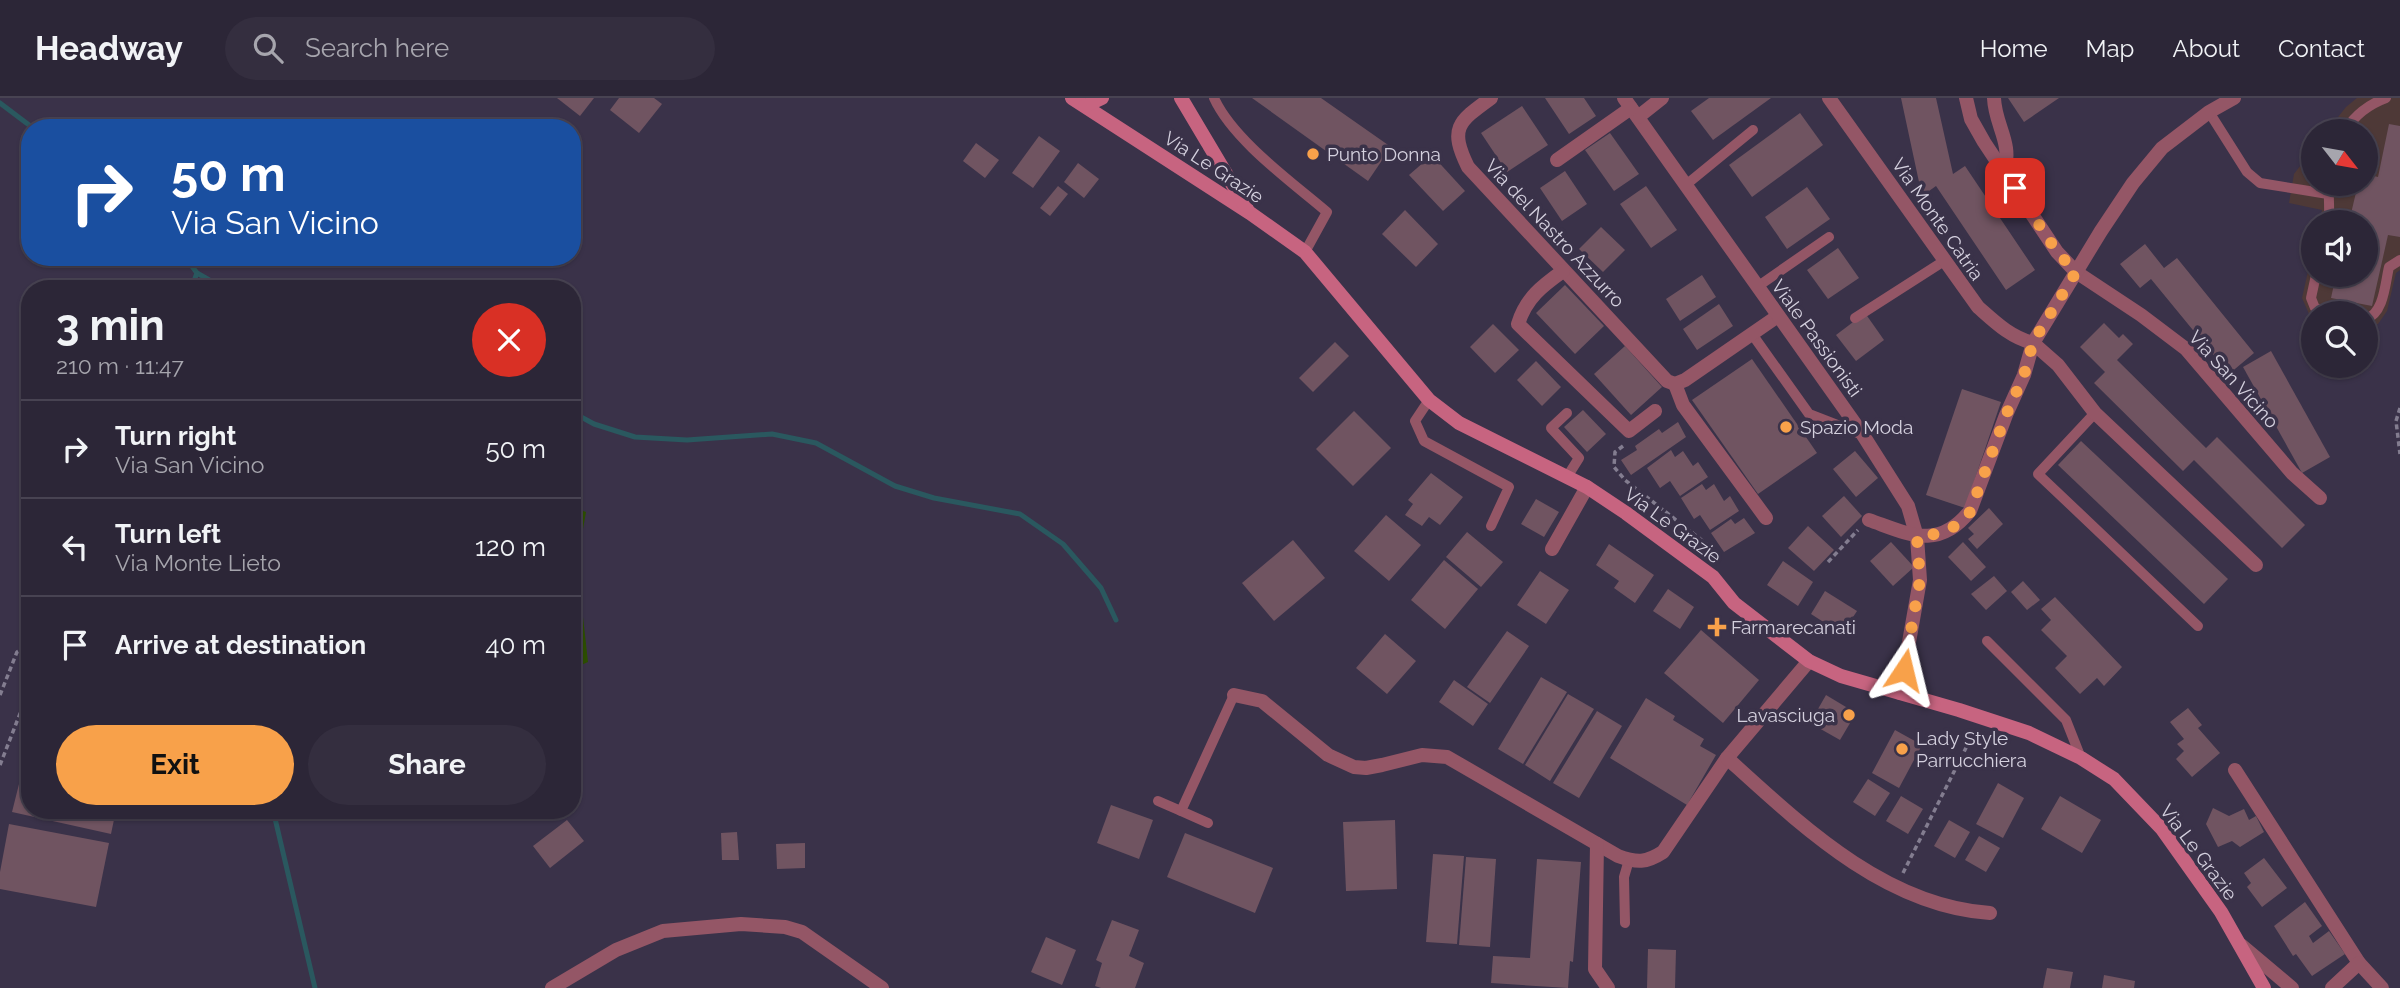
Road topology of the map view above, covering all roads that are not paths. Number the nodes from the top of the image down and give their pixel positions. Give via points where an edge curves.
1 (1102, 98) edge
2 (1181, 98) edge
3 (1214, 98) edge
4 (1491, 98) edge
5 (1662, 98) edge
6 (1829, 98) edge
7 (1966, 98) edge
8 (1994, 98) edge
9 (2234, 98) edge
10 (2386, 98) edge
11 (1080, 101) edge
12 (1631, 107) edge
13 (2209, 112) junction
14 (2353, 119) edge
15 (1753, 130) dead end
16 (1557, 160) dead end
17 (2004, 173) junction
18 (1687, 184) junction
19 (2301, 187) edge
20 (1250, 213) junction
21 (1829, 237) dead end
22 (1305, 253) junction
23 (2400, 260) edge
24 (1944, 261) junction
25 (1563, 271) junction
26 (2076, 272) junction
27 (1757, 287) junction
28 (2378, 309) edge
29 (1778, 316) junction
30 (1855, 318) dead end
31 (1752, 334) junction
32 (2033, 342) junction
33 (1675, 384) junction
34 (1429, 400) junction
35 (1655, 411) dead end
36 (1567, 413) dead end
37 (2095, 413) junction
38 (1863, 435) junction
39 (1567, 477) junction
40 (1587, 487) junction
41 (2320, 498) dead end
42 (1766, 518) dead end
43 (1869, 520) road end
44 (1491, 526) dead end
45 (1917, 537) junction
46 (1552, 549) dead end
47 (2256, 565) dead end
48 (2198, 626) dead end
49 (1987, 641) dead end
50 (1809, 661) junction
51 (1900, 693) junction
52 (1234, 695) joint
53 (1727, 758) junction
54 (2081, 758) junction
55 (2235, 771) dead end
56 (1158, 801) dead end
57 (1181, 811) junction
58 (1208, 823) dead end
59 (1597, 844) junction
60 (1629, 860) junction
61 (1990, 913) dead end
62 (1625, 923) dead end
63 (2241, 945) junction
64 (2359, 963) junction
65 (552, 988) edge
66 (881, 988) edge
67 (1608, 988) edge
68 (2264, 988) edge
69 (2292, 988) edge
70 (2332, 988) edge
71 (2382, 988) edge

1 - 11 main road
2 - 20 main road
3 - 22 lane via 1220,112 1262,157 1327,212
4 - 25 street, Via del Nastro Azzurro via 1469,114 1459,130 1458,146 1468,167
5 - 12 street
6 - 24 street, Via Monte Catria
7 - 17 street, Via San Vicino via 1971,119
8 - 17 street via 2007,144
9 - 13 street
10 - 14 lane
11 - 20 main road, Via Le Grazie
12 - 16 street
12 - 18 street, Viale Passionisti
13 - 19 lane via 2247,172 2260,183
13 - 26 street via 2162,148 2133,183
15 - 18 lane
17 - 26 street, Via San Vicino via 2057,252
18 - 27 street, Viale Passionisti
20 - 22 main road, Via Le Grazie
21 - 27 lane
22 - 34 main road, Via Le Grazie
23 - 28 lane via 2389,267
24 - 30 lane
24 - 32 street, Via Monte Catria via 1978,307 2020,340
25 - 33 street, Via del Nastro Azzurro via 1667,381
25 - 35 street via 1536,291 1518,324 1629,431
26 - 32 street
26 - 41 street, Via San Vicino via 2186,349 2292,473
27 - 29 street, Viale Passionisti
29 - 31 street
29 - 38 street, Viale Passionisti
31 - 33 street
31 - 38 lane via 1809,414
32 - 37 street
32 - 45 street via 1970,512 1945,533
33 - 42 street, Via del Nastro Azzurro via 1683,405
34 - 39 main road, Via Le Grazie via 1459,423
34 - 44 lane via 1415,421 1424,441 1510,487
36 - 39 lane via 1551,428 1579,458
37 - 47 street
37 - 48 lane via 2038,474
38 - 45 street, Viale Passionisti via 1908,506
39 - 40 main road, Via Le Grazie
40 - 46 street
40 - 50 main road, Via Le Grazie via 1713,577 1734,603
43 - 45 street
45 - 51 street, Viale Passionisti via 1920,580
49 - 54 lane via 2066,720
50 - 51 main road, Via Le Grazie via 1841,676
50 - 53 street
51 - 54 main road, Via Le Grazie via 2029,733
52 - 57 lane
52 - 59 street via 1262,701 1328,755 1354,767 1422,755 1447,757
53 - 60 street via 1663,852 1649,861
53 - 61 street via 1811,832 1896,888 1962,911
54 - 63 main road, Via Le Grazie via 2114,779 2162,830
55 - 64 street
56 - 57 lane
57 - 58 lane
59 - 60 street
59 - 67 street via 1595,969
60 - 62 lane
63 - 68 main road, Via Le Grazie
63 - 69 street, Via Le Grazie
64 - 70 street
64 - 71 street
65 - 66 street via 616,950 663,930 741,924 802,932

